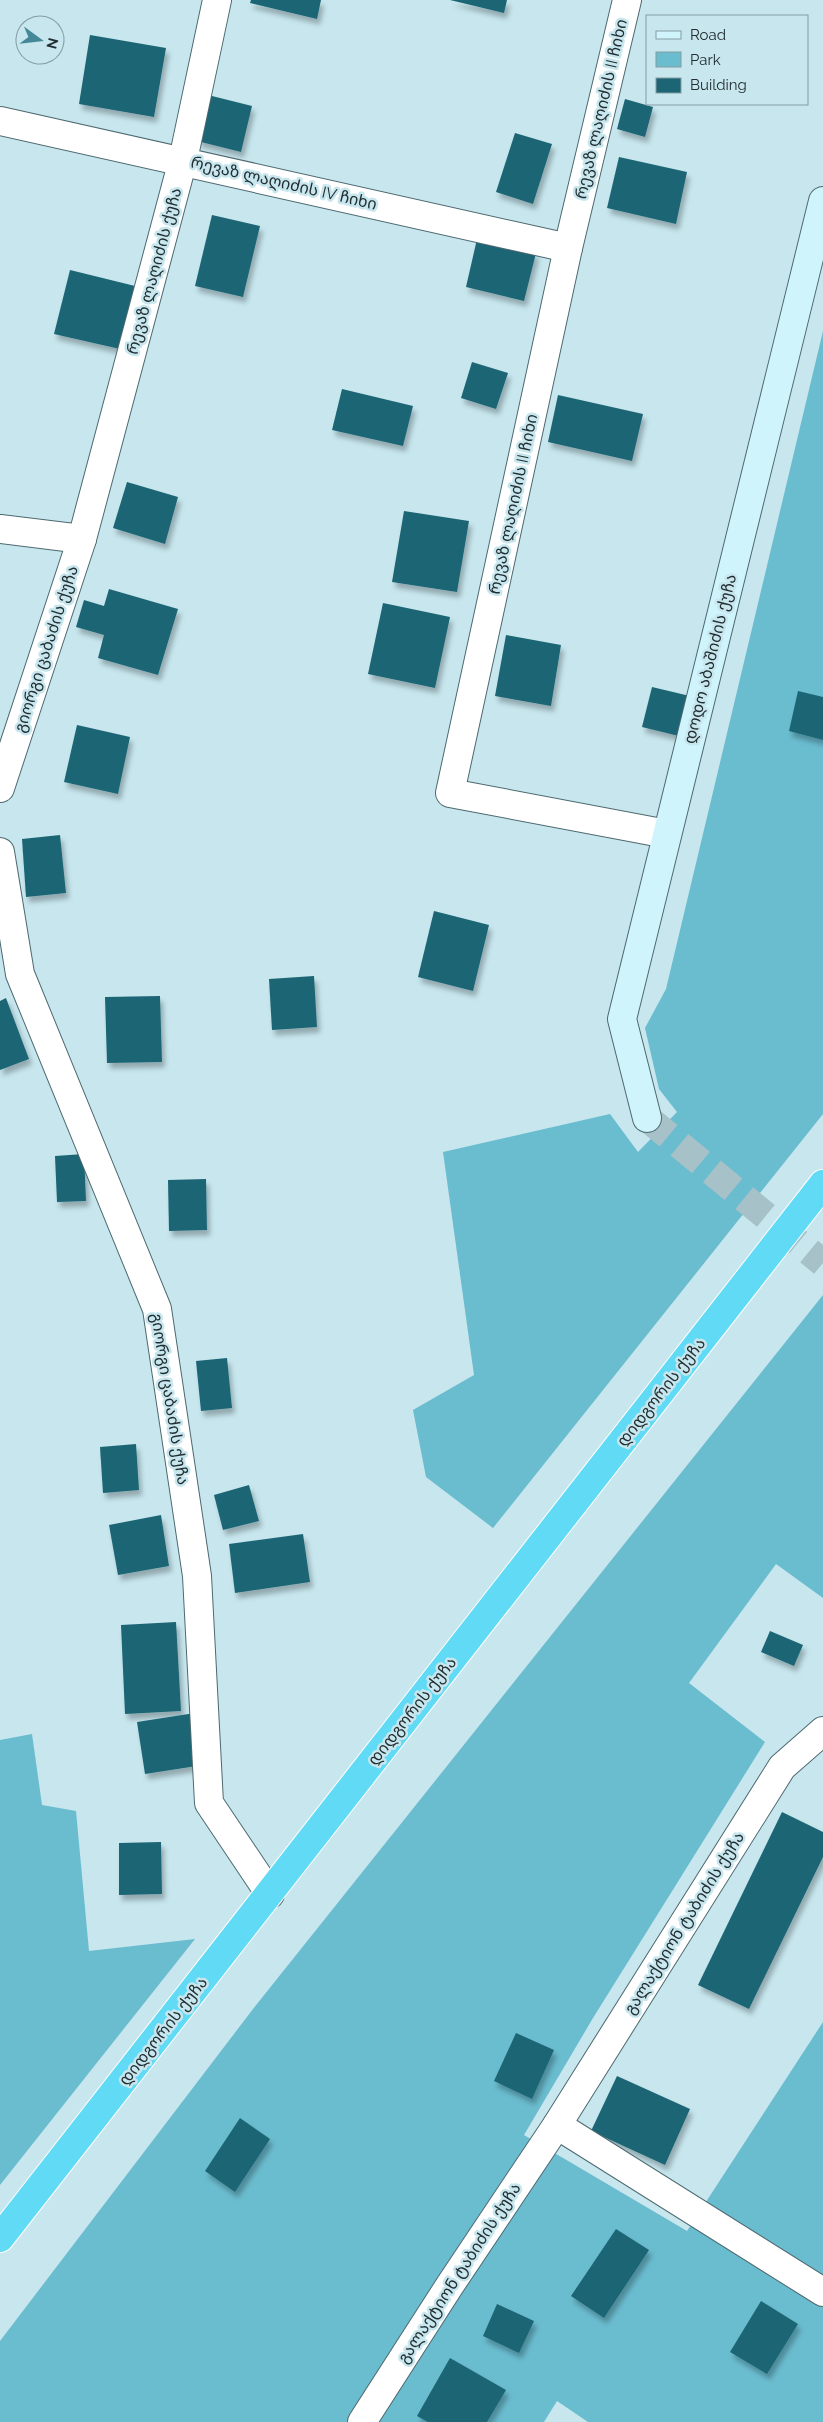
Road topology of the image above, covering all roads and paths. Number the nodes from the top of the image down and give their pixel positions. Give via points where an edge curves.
1 (217, 0) edge
2 (627, 0) edge
3 (0, 121) edge
4 (183, 160) junction
5 (823, 200) edge
6 (568, 248) junction
7 (0, 529) edge
8 (82, 540) junction
9 (0, 788) edge
10 (667, 834) junction
11 (0, 852) edge
12 (647, 1118) tunnel mouth
13 (823, 1184) edge
14 (823, 1731) edge
15 (270, 1894) junction
16 (557, 2125) junction
17 (0, 2238) edge
18 (823, 2292) edge
19 (362, 2422) edge

1 - 4 street, რევაზ ლაღიძის ქუჩა
2 - 6 street, რევაზ ლაღიძის II ჩიხი
3 - 4 street, რევაზ ლაღიძის IV ჩიხი
4 - 6 street, რევაზ ლაღიძის IV ჩიხი
4 - 8 street, რევაზ ლაღიძის ქუჩა
5 - 10 street, დოდო აბაშიძის ქუჩა
6 - 10 street, რევაზ ლაღიძის II ჩიხი via 450,792
7 - 8 street
8 - 9 street, გიორგი ცაბაძის ქუჩა
10 - 12 street, დოდო აბაშიძის ქუჩა via 622,1019
11 - 15 street, გიორგი ცაბაძის ქუჩა via 20,974 157,1309 197,1576 209,1802
13 - 15 highway, დიდგორის ქუჩა
14 - 16 street, გალაქტიონ ტაბიძის ქუჩა via 782,1767
15 - 17 highway, დიდგორის ქუჩა
16 - 18 street
16 - 19 street, გალაქტიონ ტაბიძის ქუჩა

